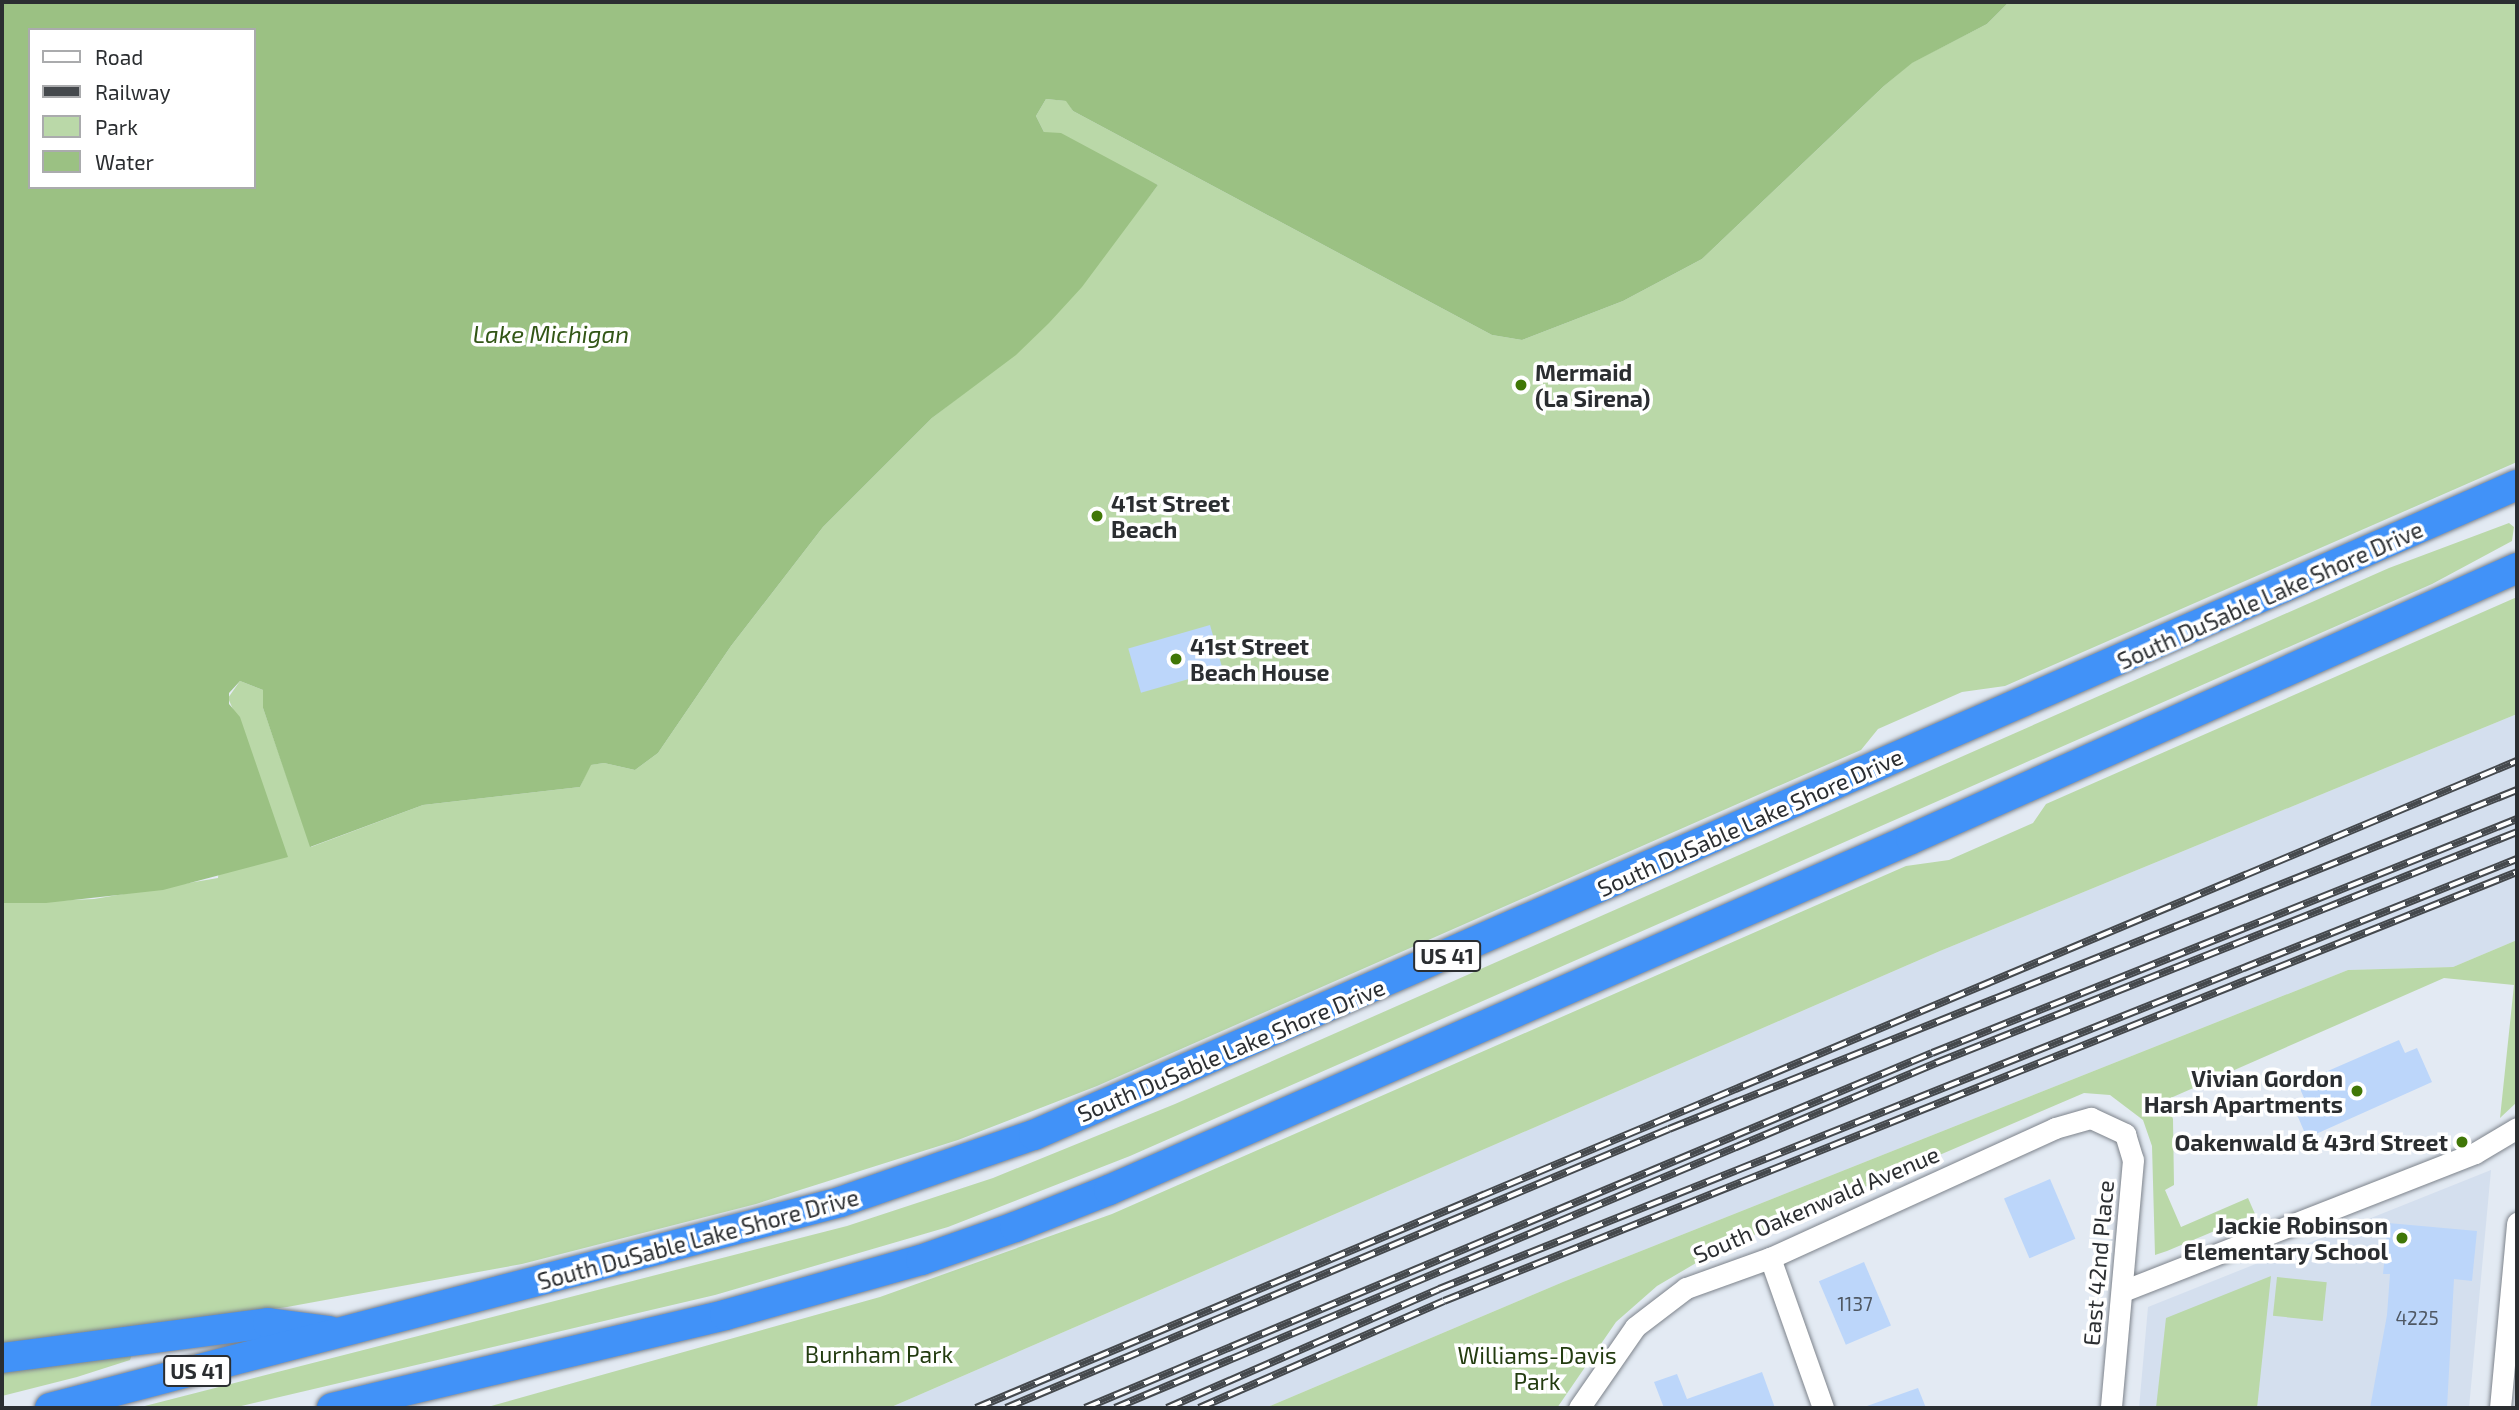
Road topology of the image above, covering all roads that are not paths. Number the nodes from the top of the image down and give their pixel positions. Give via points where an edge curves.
1 (2517, 485) edge
2 (2517, 568) edge
3 (2117, 1128) joint
4 (2517, 1128) edge
5 (2517, 1223) edge
6 (1769, 1258) junction
7 (2123, 1291) junction
8 (343, 1333) junction
9 (2, 1358) edge
10 (362, 1404) edge
11 (50, 1408) edge
12 (332, 1408) edge
13 (1579, 1408) edge
14 (1823, 1408) edge
15 (2111, 1408) edge
16 (2500, 1408) edge

1 - 8 highway, South DuSable Lake Shore Drive / US 41 via 1034,1135 840,1202
2 - 10 highway via 1900,844 1027,1222 921,1260 725,1315
3 - 6 street, South Oakenwald Avenue via 2091,1118 2074,1121
3 - 7 street, East 42nd Place via 2132,1147 2133,1160
4 - 7 street via 2475,1153
5 - 16 street
6 - 13 street, South Oakenwald Avenue via 1686,1288 1660,1305 1634,1327
6 - 14 street
7 - 15 street, East 42nd Place
8 - 9 highway via 268,1323
8 - 11 highway, South DuSable Lake Shore Drive / US 41
10 - 12 highway

